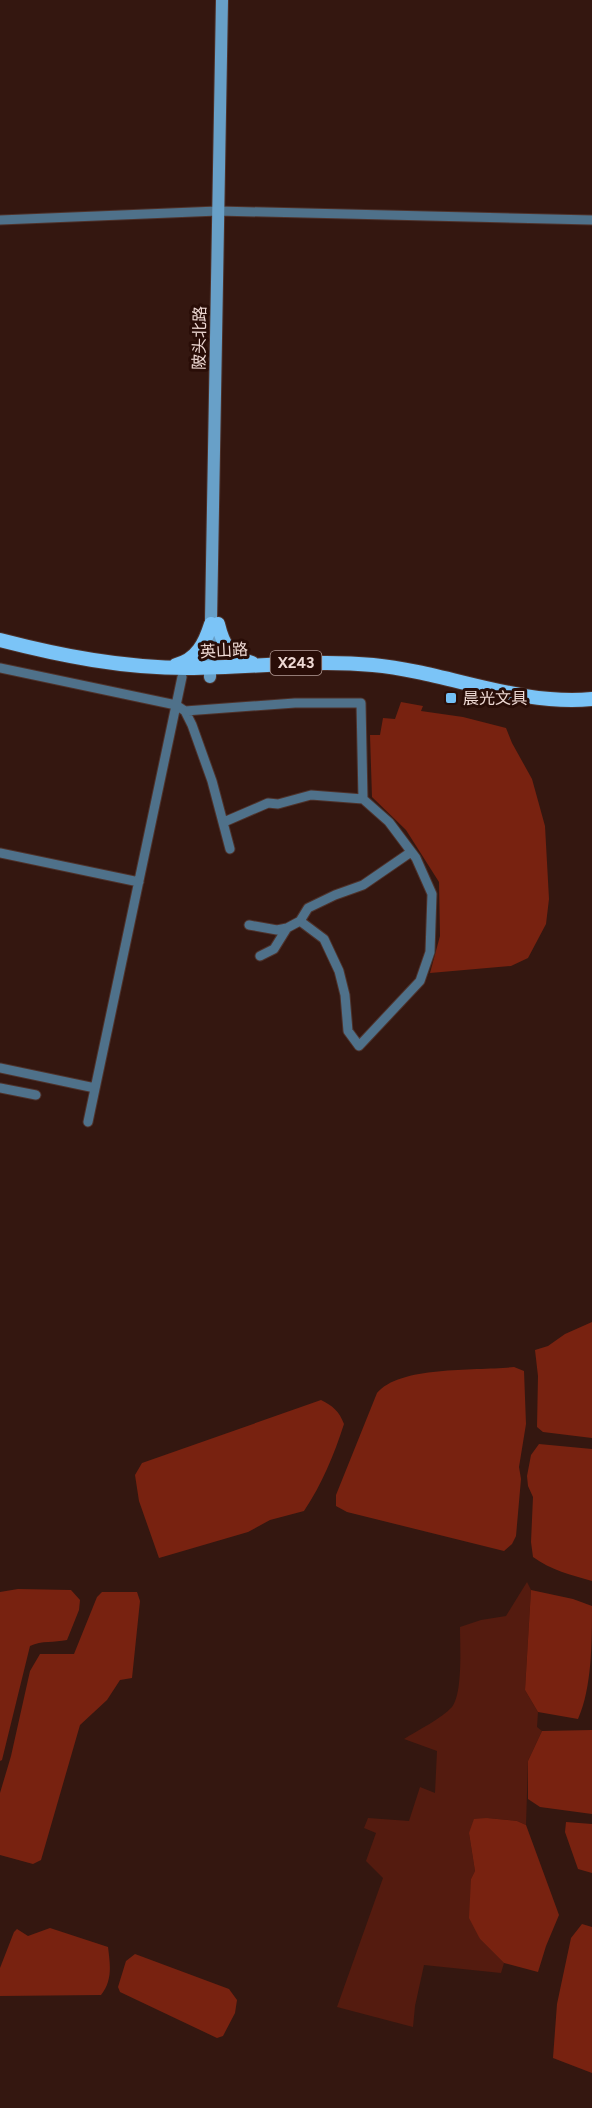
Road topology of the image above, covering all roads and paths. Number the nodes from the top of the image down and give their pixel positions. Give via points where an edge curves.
1 (222, 0) edge
2 (229, 0) edge
3 (222, 211) junction
4 (0, 220) edge
5 (592, 220) edge
6 (214, 624) junction
7 (0, 640) edge
8 (0, 650) edge
9 (266, 665) junction
10 (0, 668) edge
11 (164, 668) junction
12 (213, 672) junction
13 (182, 677) junction
14 (592, 690) edge
15 (592, 699) edge
16 (567, 700) junction
17 (176, 705) junction
18 (592, 708) edge
19 (185, 711) junction
20 (363, 799) junction
21 (224, 822) junction
22 (230, 849) dead end
23 (411, 852) junction
24 (0, 854) edge
25 (139, 882) junction
26 (300, 921) junction
27 (249, 925) dead end
28 (287, 928) junction
29 (260, 956) dead end
30 (0, 1068) edge
31 (0, 1088) edge
32 (95, 1088) junction
33 (36, 1095) dead end
34 (88, 1122) dead end

1 - 3 main road, 陂头北路
2 - 3 main road, 陂头北路
3 - 4 street
3 - 5 street
3 - 6 main road, 陂头北路
6 - 9 main road via 231,653 245,661
6 - 11 main road via 195,655
6 - 12 main road, 陂头北路
7 - 11 main road, 英山路 / X243 via 78,658
8 - 13 main road, 英山路 / X243 via 95,670
9 - 12 main road, 英山路 / X243
9 - 16 main road, 英山路 / X243 via 374,665 415,670 520,696
10 - 17 street
11 - 12 main road, 英山路 / X243
12 - 13 main road, 英山路 / X243
12 - 18 main road, 英山路 / X243 via 374,674 413,679 519,704
13 - 17 street
14 - 16 main road
15 - 16 main road, 英山路 / X243
17 - 19 street
17 - 25 street
19 - 20 street via 362,703
19 - 21 street
20 - 21 street via 311,795 268,803
20 - 23 street via 389,822
21 - 22 street
23 - 26 street via 363,885 308,908
23 - 26 street via 432,894 430,952 420,981 359,1046 348,1031 339,970 324,939
24 - 25 street
25 - 32 street
26 - 28 street
27 - 28 street
28 - 29 street via 274,949
30 - 32 street
31 - 33 street
32 - 34 street

